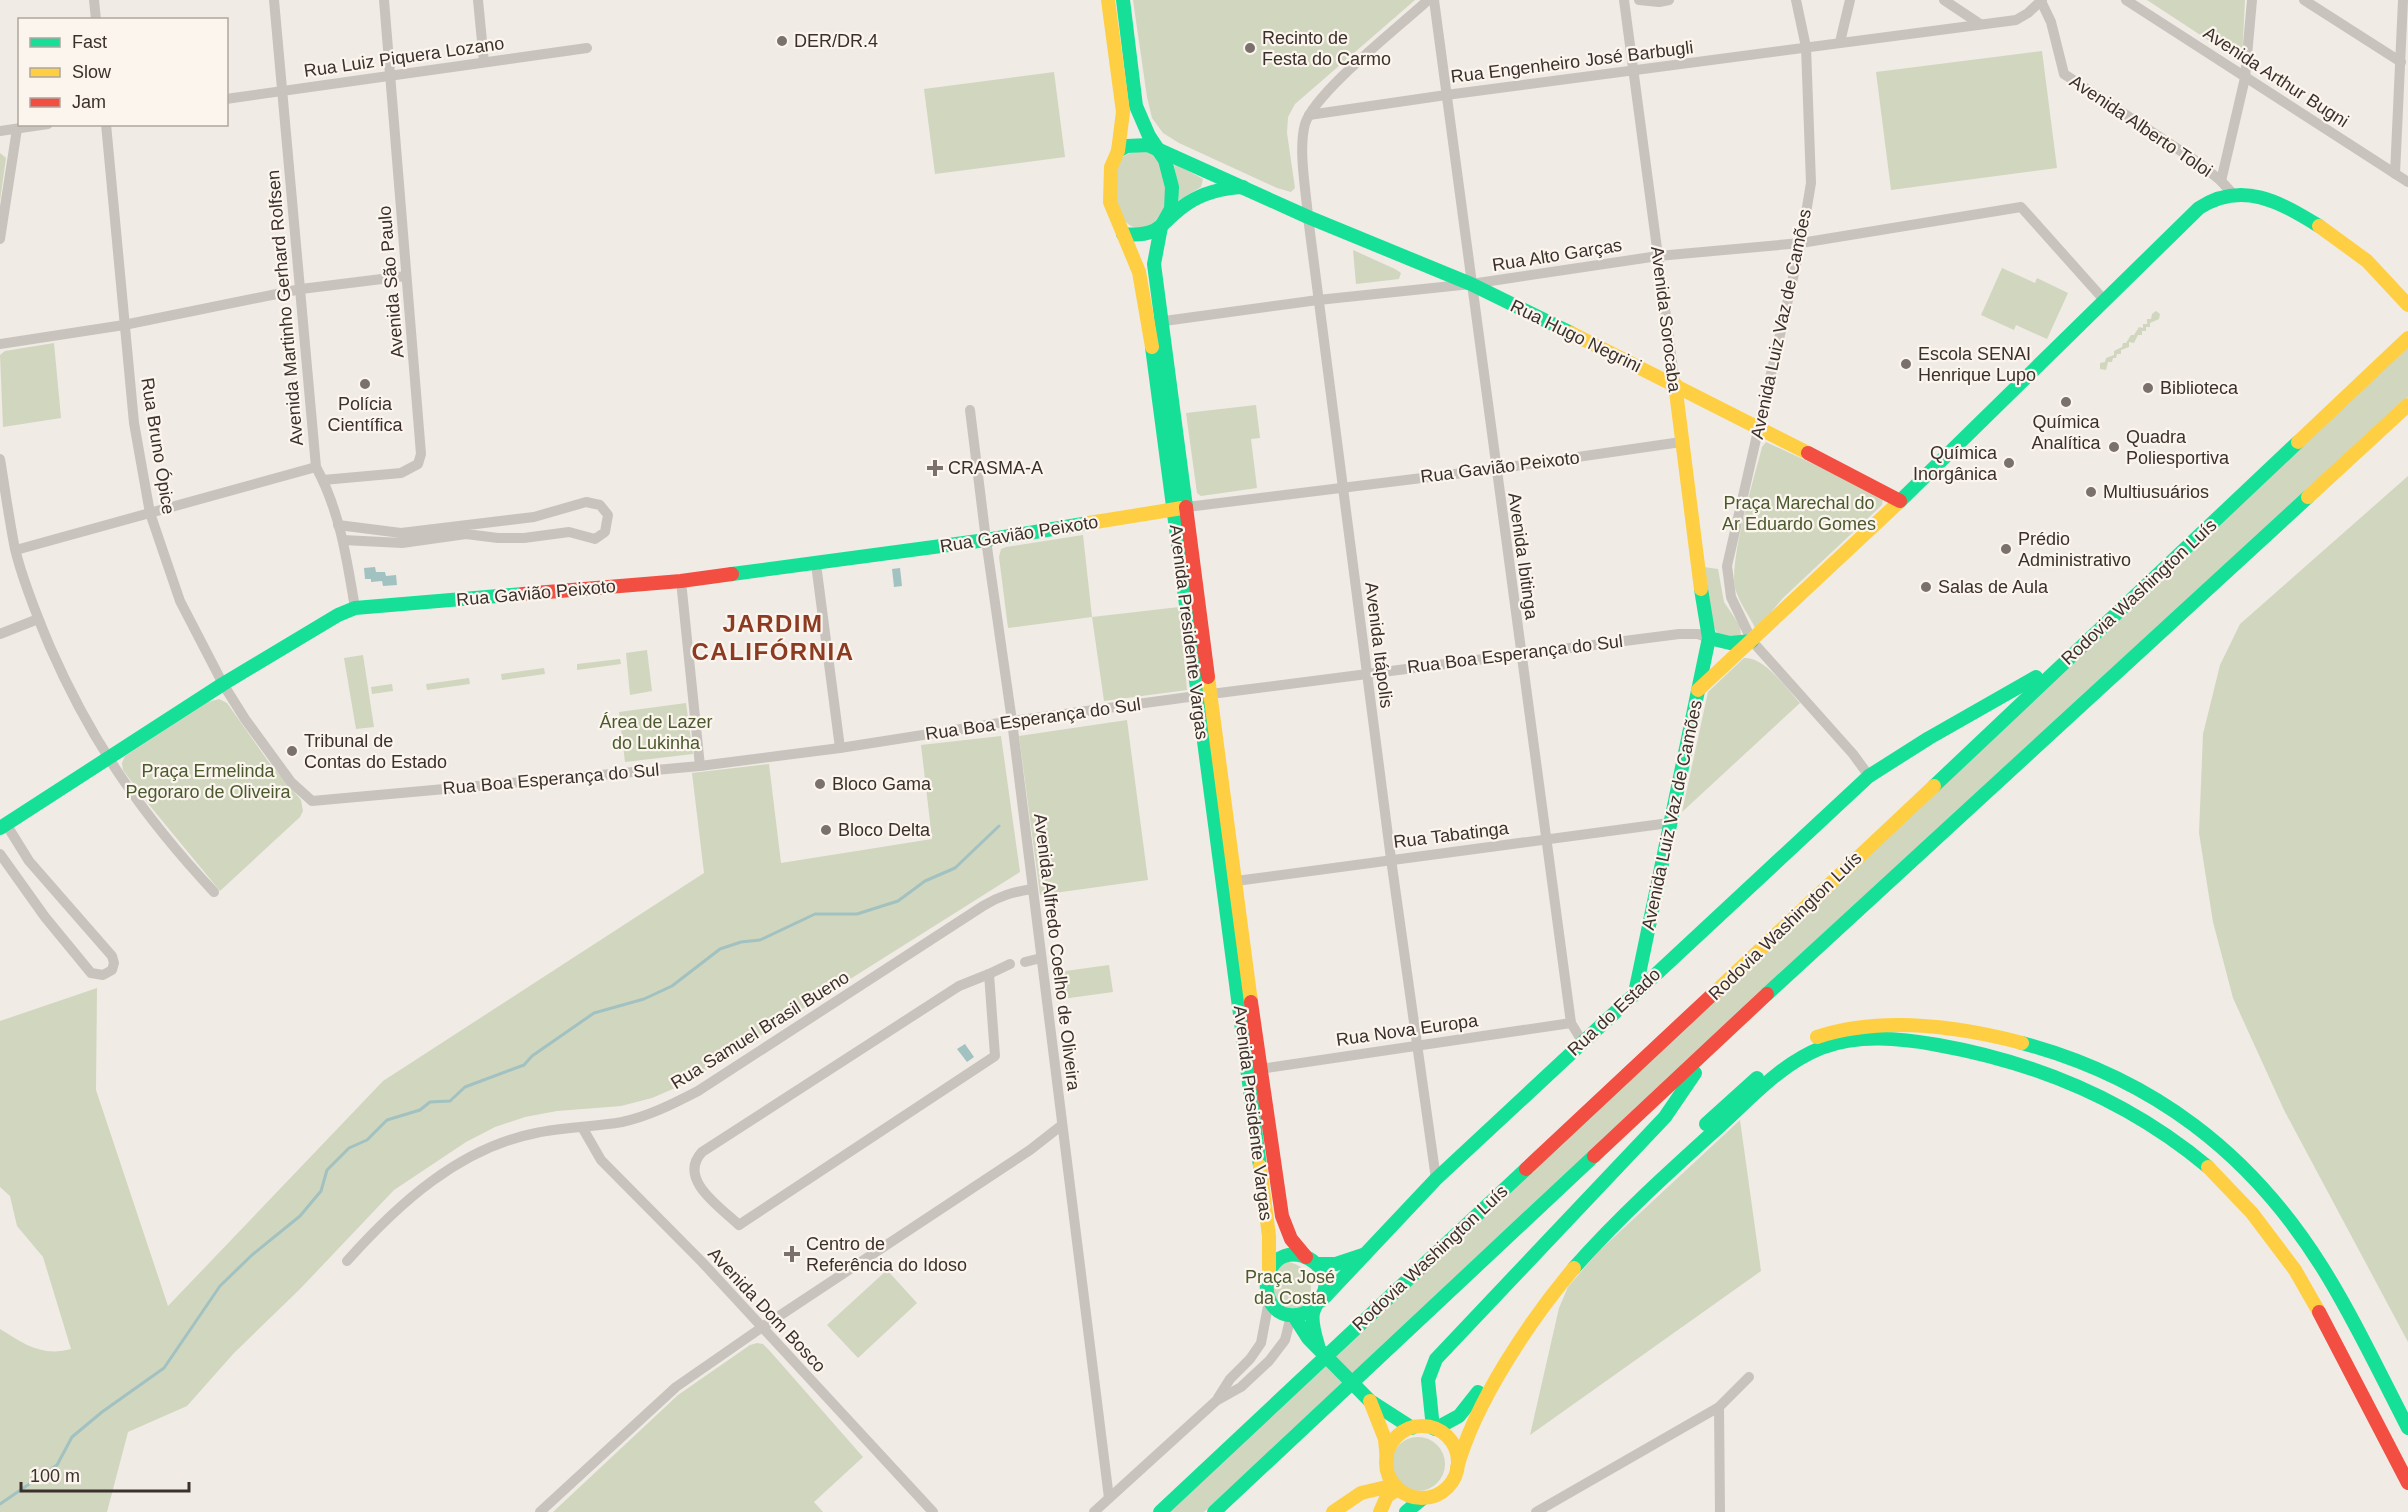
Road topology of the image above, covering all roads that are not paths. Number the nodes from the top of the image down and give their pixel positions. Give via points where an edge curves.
1 (94, 0) edge
2 (274, 0) edge
3 (384, 0) edge
4 (478, 0) edge
5 (1108, 0) edge
6 (1123, 0) edge
7 (1428, 0) edge
8 (1434, 0) edge
9 (1624, 0) edge
10 (1639, 0) edge
11 (1669, 0) edge
12 (1796, 0) edge
13 (1850, 0) edge
14 (1944, 0) edge
15 (2126, 0) edge
16 (2252, 0) edge
17 (2304, 0) edge
18 (2403, 0) edge
19 (2041, 1) edge
20 (96, 18) edge
21 (1980, 24) junction
22 (1840, 42) junction
23 (1806, 47) junction
24 (587, 48) dead end
25 (484, 62) junction
26 (2401, 62) junction
27 (1634, 70) junction
28 (392, 76) junction
29 (2245, 78) junction
30 (281, 91) junction
31 (1446, 94) junction
32 (228, 99) edge
33 (1309, 115) junction
34 (36, 126) edge
35 (106, 126) edge
36 (17, 129) junction
37 (0, 131) edge
38 (1158, 148) junction
39 (1118, 151) junction
40 (2395, 174) junction
41 (2221, 180) junction
42 (2408, 182) edge
43 (1245, 187) junction
44 (2233, 195) junction
45 (1308, 217) junction
46 (1161, 227) junction
47 (1123, 234) junction
48 (0, 239) edge
49 (1800, 243) junction
50 (1658, 256) junction
51 (406, 276) junction
52 (1471, 284) junction
53 (301, 289) junction
54 (1318, 300) junction
55 (2105, 301) junction
56 (2404, 301) edge
57 (1156, 322) junction
58 (124, 325) junction
59 (2408, 338) edge
60 (0, 344) edge
61 (1675, 384) junction
62 (1697, 396) junction
63 (2408, 405) edge
64 (1677, 408) junction
65 (970, 410) dead end
66 (1759, 429) junction
67 (1681, 442) junction
68 (0, 459) edge
69 (316, 467) junction
70 (1495, 469) junction
71 (323, 480) junction
72 (1344, 486) junction
73 (1900, 501) junction
74 (1180, 508) junction
75 (150, 513) junction
76 (338, 525) junction
77 (466, 530) junction
78 (402, 538) junction
79 (343, 540) junction
80 (986, 540) junction
81 (16, 550) junction
82 (816, 564) junction
83 (681, 581) junction
84 (2134, 596) junction
85 (355, 608) junction
86 (38, 619) junction
87 (0, 634) edge
88 (1709, 638) junction
89 (1752, 641) junction
90 (1520, 654) junction
91 (1366, 673) junction
92 (223, 684) junction
93 (1698, 690) junction
94 (1211, 694) junction
95 (1197, 696) junction
96 (1012, 721) junction
97 (840, 748) junction
98 (107, 758) junction
99 (700, 766) junction
100 (1869, 776) junction
101 (312, 801) joint
102 (2, 822) edge
103 (1670, 823) junction
104 (1545, 840) junction
105 (0, 854) edge
106 (1391, 859) junction
107 (1236, 881) junction
108 (1032, 889) junction
109 (214, 892) dead end
110 (1041, 958) junction
111 (1025, 962) dead end
112 (1010, 964) dead end
113 (989, 974) junction
114 (1635, 993) junction
115 (1571, 1023) junction
116 (1582, 1041) junction
117 (1715, 1043) junction
118 (1417, 1045) junction
119 (1254, 1070) junction
120 (1062, 1125) junction
121 (582, 1127) junction
122 (1436, 1179) junction
123 (1365, 1254) junction
124 (347, 1261) dead end
125 (1311, 1261) junction
126 (1269, 1270) junction
127 (1269, 1301) junction
128 (1318, 1305) junction
129 (1292, 1316) junction
130 (761, 1328) junction
131 (1319, 1348) junction
132 (1749, 1377) dead end
133 (1368, 1398) junction
134 (1216, 1401) junction
135 (1719, 1407) junction
136 (1412, 1428) junction
137 (1434, 1428) junction
138 (2408, 1428) edge
139 (1387, 1460) junction
140 (1457, 1468) junction
141 (2408, 1483) edge
142 (1397, 1487) junction
143 (1109, 1498) junction
144 (1423, 1498) junction
145 (540, 1512) edge
146 (933, 1512) edge
147 (1094, 1512) edge
148 (1160, 1512) edge
149 (1214, 1512) edge
150 (1333, 1512) edge
151 (1380, 1512) edge
152 (1406, 1512) edge
153 (1536, 1512) edge
154 (1720, 1512) edge

1 - 20 street
2 - 30 street, Avenida Martinho Gerhard Rolfsen
3 - 28 street, Avenida São Paulo
4 - 25 street
5 - 39 main road, Avenida Presidente Vargas via 1123,112
6 - 38 main road, Avenida Presidente Vargas via 1136,106
7 - 33 street via 1320,98
8 - 31 street, Avenida Ibitinga
9 - 27 street, Avenida Sorocaba
10 - 11 street
12 - 23 street, Avenida Luiz Vaz de Camões
13 - 22 street
14 - 21 street
15 - 29 street, Avenida Arthur Bugni
16 - 29 street
17 - 26 street
18 - 26 street
19 - 21 street, Rua Engenheiro José Barbugli via 2016,20
19 - 41 street, Avenida Alberto Toloi via 2051,22 2064,74
21 - 22 street, Rua Engenheiro José Barbugli
22 - 23 street, Rua Engenheiro José Barbugli
23 - 27 street, Rua Engenheiro José Barbugli
23 - 49 street, Avenida Luiz Vaz de Camões via 1811,183
24 - 25 street, Rua Luiz Piquera Lozano
25 - 28 street, Rua Luiz Piquera Lozano
26 - 40 street
27 - 31 street, Rua Engenheiro José Barbugli
27 - 50 street, Avenida Sorocaba
28 - 30 street, Rua Luiz Piquera Lozano
28 - 51 street, Avenida São Paulo
29 - 40 street, Avenida Arthur Bugni
29 - 41 street
30 - 32 street, Rua Luiz Piquera Lozano
30 - 53 street, Avenida Martinho Gerhard Rolfsen
31 - 33 street, Rua Engenheiro José Barbugli
31 - 52 street, Avenida Ibitinga
33 - 45 street, Avenida Itápolis via 1303,145
34 - 36 street
35 - 58 street, Rua Bruno Ópice
36 - 37 street
36 - 48 street
38 - 39 main road via 1138,144
38 - 43 main road, Rua Hugo Negrini
38 - 46 main road, Avenida Presidente Vargas via 1172,186 1171,208
39 - 47 main road, Avenida Presidente Vargas via 1109,184 1112,210
40 - 42 street, Avenida Arthur Bugni
41 - 44 street, Avenida Alberto Toloi
43 - 45 main road, Rua Hugo Negrini
43 - 46 main road via 1215,190 1201,196 1177,210
44 - 55 main road via 2199,208
44 - 56 main road via 2267,200 2310,221 2359,254
45 - 52 main road, Rua Hugo Negrini
45 - 54 street, Avenida Itápolis
46 - 47 main road via 1153,234
46 - 57 main road, Avenida Presidente Vargas via 1154,264
47 - 57 main road, Avenida Presidente Vargas
49 - 50 street, Rua Alto Garças
49 - 55 street, Rua Alto Garças via 2021,207
49 - 66 street, Avenida Luiz Vaz de Camões
50 - 52 street, Rua Alto Garças
50 - 61 street, Avenida Sorocaba
51 - 53 street
51 - 71 street, Avenida São Paulo via 422,446 418,464 401,472
52 - 54 street, Rua Alto Garças
52 - 61 main road, Rua Hugo Negrini
52 - 70 street, Avenida Ibitinga
53 - 58 street
53 - 69 street, Avenida Martinho Gerhard Rolfsen
54 - 57 street, Rua Alto Garças
54 - 72 street, Avenida Itápolis
55 - 73 main road
57 - 74 main road, Avenida Presidente Vargas
58 - 60 street
58 - 75 street, Rua Bruno Ópice via 134,423
59 - 84 main road, Rodovia Washington Luís
61 - 62 main road, Rua Hugo Negrini
61 - 64 main road, Avenida Sorocaba
62 - 64 main road
62 - 66 main road, Rua Hugo Negrini
63 - 117 main road, Rodovia Washington Luís
64 - 67 main road, Avenida Sorocaba
65 - 80 street, Avenida Alfredo Coelho de Oliveira
66 - 73 main road, Rua Hugo Negrini
66 - 89 street, Avenida Luiz Vaz de Camões via 1727,567 1735,609
67 - 70 street, Rua Gavião Peixoto
67 - 88 main road, Avenida Sorocaba
68 - 81 street
69 - 71 street, Avenida Martinho Gerhard Rolfsen
69 - 75 street
70 - 72 street, Rua Gavião Peixoto
70 - 90 street, Avenida Ibitinga
71 - 76 street, Avenida Martinho Gerhard Rolfsen
72 - 74 street, Rua Gavião Peixoto
72 - 91 street, Avenida Itápolis
73 - 89 main road
74 - 80 main road, Rua Gavião Peixoto
74 - 94 main road, Avenida Presidente Vargas
74 - 95 main road, Avenida Presidente Vargas
75 - 81 street
75 - 92 street, Rua Bruno Ópice via 180,601
76 - 78 street
76 - 79 street, Avenida Martinho Gerhard Rolfsen
77 - 77 street via 498,538 569,532 595,539 605,532 608,515 600,505 586,502
77 - 78 street
78 - 79 street
79 - 85 street, Avenida Martinho Gerhard Rolfsen
80 - 82 main road, Rua Gavião Peixoto
80 - 96 street, Avenida Alfredo Coelho de Oliveira
81 - 86 street
82 - 83 main road, Rua Gavião Peixoto
82 - 97 street
83 - 85 main road, Rua Gavião Peixoto
83 - 99 street
84 - 100 main road, Rua do Estado via 2060,662
84 - 148 main road, Rodovia Washington Luís
85 - 92 main road
86 - 87 street
86 - 98 street via 71,694
88 - 89 main road, Rua Boa Esperança do Sul via 1730,643
88 - 90 street, Rua Boa Esperança do Sul via 1679,634
88 - 93 main road, Avenida Luiz Vaz de Camões
89 - 93 main road
89 - 100 street, Avenida Luiz Vaz de Camões
90 - 91 street, Rua Boa Esperança do Sul
90 - 104 street, Avenida Ibitinga
91 - 94 street, Rua Boa Esperança do Sul
91 - 106 street, Avenida Itápolis
92 - 98 main road
92 - 101 street, Rua Bruno Ópice via 291,782
93 - 103 main road, Avenida Luiz Vaz de Camões
94 - 95 street, Rua Boa Esperança do Sul
94 - 107 main road, Avenida Presidente Vargas
95 - 96 street, Rua Boa Esperança do Sul
95 - 119 main road, Avenida Presidente Vargas
96 - 97 street, Rua Boa Esperança do Sul
96 - 108 street, Avenida Alfredo Coelho de Oliveira
97 - 99 street, Rua Boa Esperança do Sul
98 - 102 main road
98 - 109 street via 140,807
99 - 101 street, Rua Boa Esperança do Sul
100 - 114 main road, Rua do Estado
102 - 105 street via 29,861 112,956 112,970 96,975 86,967 25,892
103 - 104 street, Rua Tabatinga
103 - 114 main road, Avenida Luiz Vaz de Camões
104 - 106 street, Rua Tabatinga
104 - 115 street, Avenida Ibitinga
106 - 107 street, Rua Tabatinga
106 - 118 street, Avenida Itápolis
107 - 119 main road, Avenida Presidente Vargas
108 - 110 street, Avenida Alfredo Coelho de Oliveira
108 - 121 street, Rua Samuel Brasil Bueno via 1006,894 983,906 698,1091 661,1110 623,1122
110 - 111 street
110 - 120 street, Avenida Alfredo Coelho de Oliveira
112 - 113 street
113 - 113 street via 959,986 702,1152 693,1171 699,1185 739,1225 995,1056
114 - 116 main road, Rua do Estado
115 - 116 street, Avenida Ibitinga
115 - 118 street, Rua Nova Europa
116 - 122 main road, Rua do Estado
117 - 137 main road via 1665,1117 1436,1359 1428,1380
117 - 149 main road, Rodovia Washington Luís
118 - 119 street, Rua Nova Europa
118 - 122 street, Avenida Itápolis
119 - 125 main road, Avenida Presidente Vargas via 1282,1216 1291,1239
119 - 126 main road, Avenida Presidente Vargas
120 - 130 street
120 - 143 street, Avenida Alfredo Coelho de Oliveira
121 - 124 street, Rua Samuel Brasil Bueno via 535,1133 479,1152 426,1184 376,1228
121 - 130 street, Avenida Dom Bosco via 601,1160
122 - 123 main road, Rua do Estado
123 - 125 main road, Rua do Estado via 1336,1264
123 - 128 main road, Rua do Estado
125 - 126 main road via 1299,1255 1285,1257
125 - 128 main road via 1322,1272 1325,1282
126 - 127 main road via 1265,1280
127 - 129 main road
127 - 134 street via 1261,1343
128 - 129 main road via 1305,1314
128 - 131 main road via 1314,1333
129 - 131 main road
129 - 134 street via 1285,1340 1269,1361 1241,1387
130 - 145 street via 676,1387
130 - 146 street, Avenida Dom Bosco
131 - 133 main road
132 - 135 street
133 - 136 main road
133 - 139 main road via 1385,1439
134 - 143 street
135 - 153 street
135 - 154 street
136 - 137 main road
136 - 139 main road via 1397,1437
137 - 138 main road via 1459,1416 1471,1403 1535,1302 1588,1238 1735,1096 1798,1046 1841,1029 1866,1026 1978,1034 2053,1052 2089,1065 2186,1117 2238,1161 2284,1212 2323,1268
137 - 140 main road via 1453,1444
139 - 142 main road via 1387,1469
140 - 141 main road via 1475,1417 1506,1364 1557,1288 1620,1221 1783,1068 1827,1046 1874,1039 1945,1046 2038,1069 2082,1086 2139,1116 2191,1152 2241,1199 2297,1273
140 - 144 main road via 1446,1489
142 - 144 main road
142 - 150 main road via 1364,1490
142 - 151 main road via 1387,1496
143 - 147 street
144 - 152 main road

